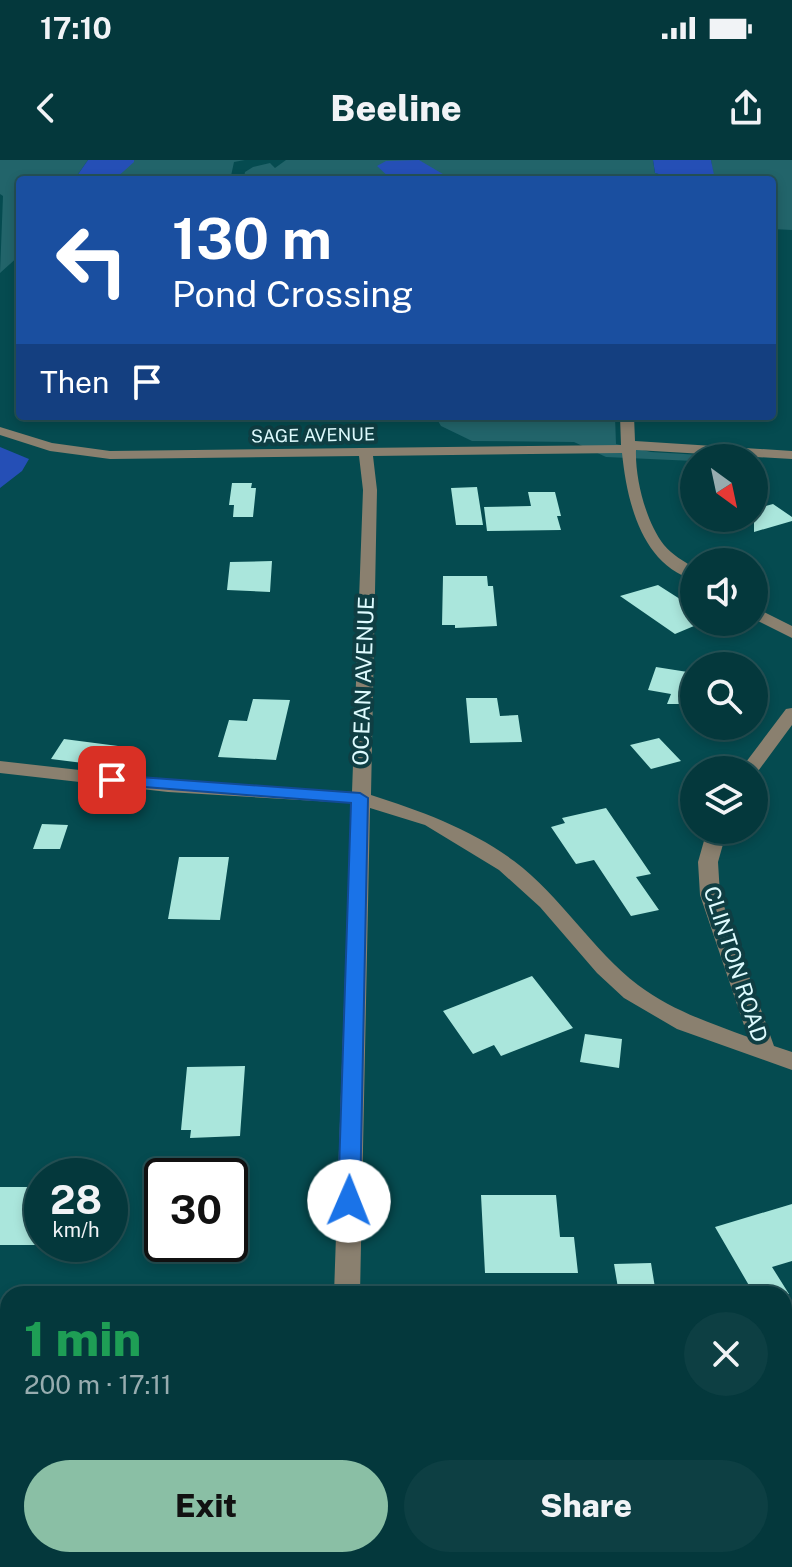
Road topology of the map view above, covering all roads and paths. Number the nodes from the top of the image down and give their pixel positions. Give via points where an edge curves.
1 (627, 420) edge
2 (0, 431) edge
3 (630, 447) junction
4 (366, 453) junction
5 (792, 455) edge
6 (680, 565) edge
7 (768, 620) edge
8 (792, 633) edge
9 (792, 713) edge
10 (760, 756) edge
11 (0, 767) edge
12 (360, 798) junction
13 (710, 844) edge
14 (765, 1052) junction
15 (792, 1061) edge
16 (347, 1286) edge

1 - 3 street
2 - 4 street, SAGE AVENUE via 50,447 110,455
3 - 4 street, SAGE AVENUE
3 - 5 street, SAGE AVENUE
3 - 6 street via 643,516 656,544
4 - 12 street, OCEAN AVENUE via 370,490
7 - 8 street
9 - 10 street
11 - 12 street via 168,786
12 - 14 street via 432,821 476,845 547,902 632,992 685,1023
12 - 16 street, OCEAN AVENUE
13 - 14 street, CLINTON ROAD via 710,895
14 - 15 street

